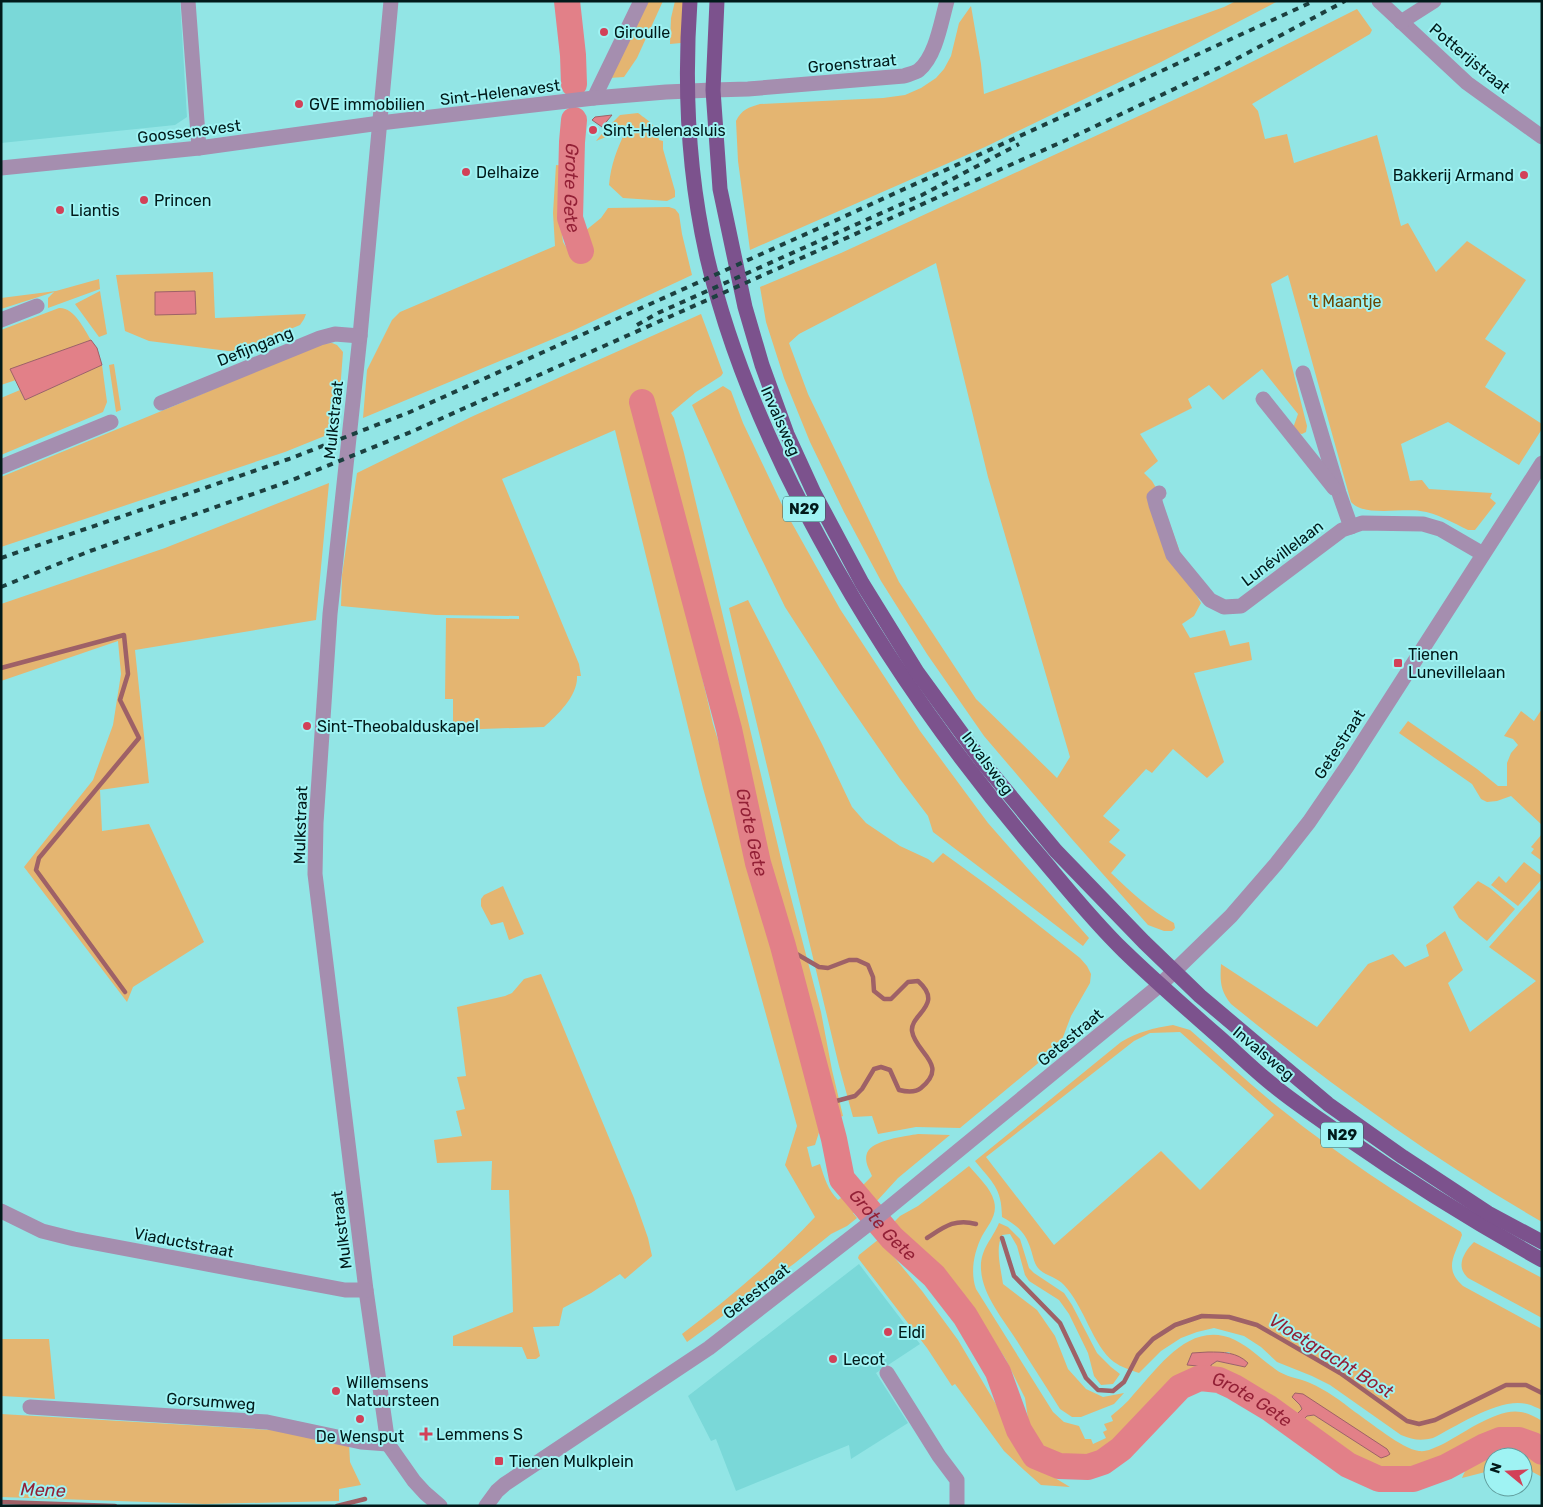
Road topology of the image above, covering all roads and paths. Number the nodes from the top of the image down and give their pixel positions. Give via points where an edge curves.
1 (188, 1) edge
2 (391, 1) edge
3 (641, 1) edge
4 (690, 1) edge
5 (717, 1) edge
6 (947, 1) edge
7 (1379, 1) edge
8 (1434, 1) edge
9 (1401, 22) junction
10 (713, 90) junction
11 (686, 91) junction
12 (594, 98) junction
13 (380, 123) junction
14 (1542, 136) edge
15 (199, 148) junction
16 (1, 168) edge
17 (37, 306) dead end
18 (1, 320) edge
19 (360, 336) junction
20 (1303, 373) dead end
21 (1263, 399) dead end
22 (163, 402) dead end
23 (111, 422) dead end
24 (1542, 463) edge
25 (1, 467) edge
26 (1159, 493) dead end
27 (1339, 493) junction
28 (1351, 527) junction
29 (1483, 554) junction
30 (1173, 971) junction
31 (1160, 985) junction
32 (1, 1211) edge
33 (1542, 1242) edge
34 (1542, 1260) edge
35 (366, 1290) junction
36 (887, 1373) dead end
37 (30, 1407) dead end
38 (388, 1444) junction
39 (435, 1505) edge
40 (486, 1506) edge
41 (957, 1506) edge

1 - 15 street
2 - 13 street, Mulkstraat
3 - 12 street
4 - 11 main road, N29
5 - 10 main road, N29
6 - 10 street, Groenstraat via 927,60 918,70 904,76
7 - 9 street, Potterijstraat
8 - 9 street
9 - 14 street, Potterijstraat via 1467,83
10 - 11 street, Sint-Helenavest
10 - 30 main road, Invalsweg / N29 via 720,189 745,307 787,434 814,493 862,583 917,672 984,764 1056,851
11 - 12 street, Sint-Helenavest
11 - 31 main road, Invalsweg / N29 via 696,201 723,316 742,376 798,498 849,592 903,678 974,775 1084,908
12 - 13 street, Sint-Helenavest
13 - 15 street, Goossensvest
13 - 19 street, Mulkstraat
15 - 16 street, Goossensvest
17 - 18 street
19 - 22 street, Defijngang via 335,334 320,338
19 - 35 street, Mulkstraat via 330,614 315,874
20 - 27 street
21 - 27 street
23 - 25 street
24 - 29 street, Getestraat
26 - 28 street, Lunévillelaan via 1154,497 1173,555 1210,600 1224,607 1241,606 1342,530
27 - 28 street
28 - 29 street, Lunévillelaan via 1362,523 1423,524 1440,529
29 - 30 street, Getestraat via 1309,822 1231,916
30 - 31 street, Getestraat
30 - 33 main road, Invalsweg / N29 via 1328,1104 1473,1203
31 - 34 main road, Invalsweg / N29 via 1273,1086 1396,1172 1478,1225
31 - 40 street, Getestraat via 867,1226 709,1348 505,1484
32 - 35 street, Viaductstraat via 42,1231 74,1240 344,1290
35 - 38 street, Mulkstraat
36 - 41 street via 957,1480
37 - 38 street, Gorsumweg via 267,1422 361,1442
38 - 39 street, Mulkstraat

